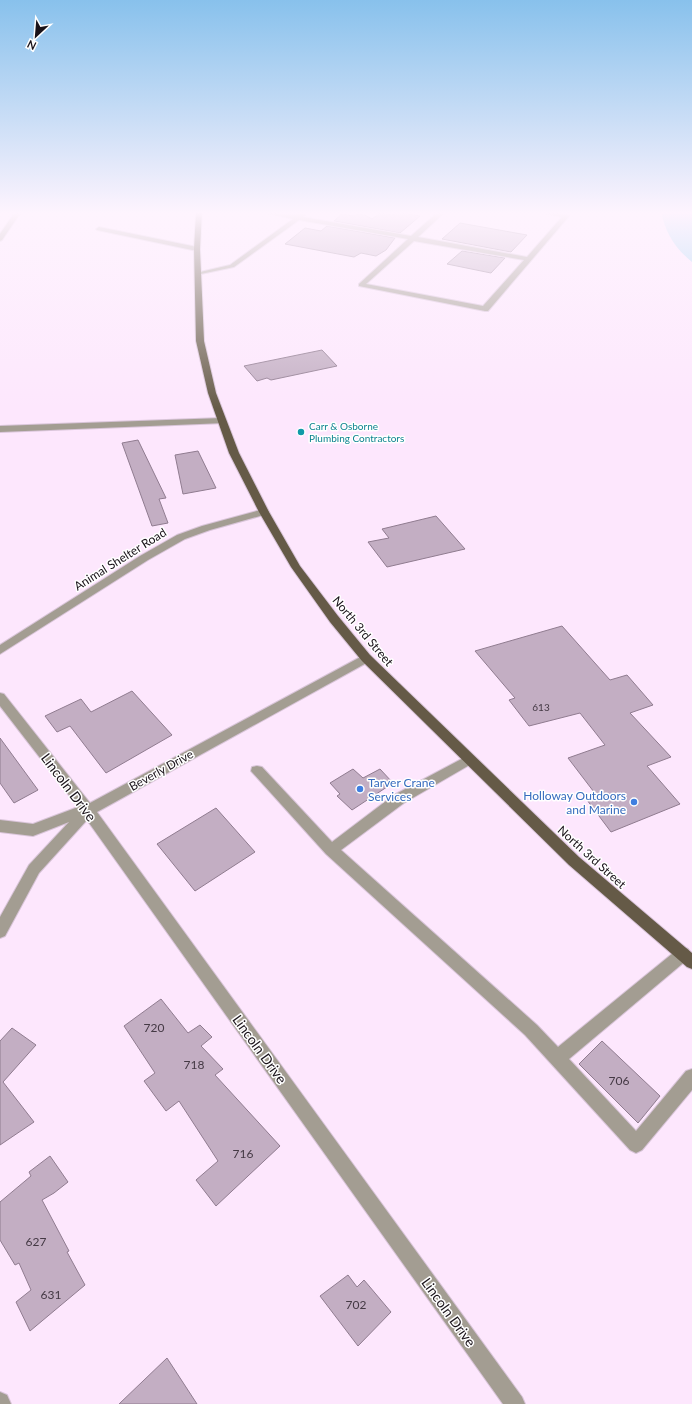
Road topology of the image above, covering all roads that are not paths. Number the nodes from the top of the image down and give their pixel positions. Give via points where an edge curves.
1 (198, 278) edge
2 (369, 278) edge
3 (512, 278) edge
4 (222, 421) junction
5 (0, 429) edge
6 (264, 512) junction
7 (0, 650) edge
8 (366, 658) junction
9 (0, 697) edge
10 (469, 760) junction
11 (257, 771) dead end
12 (88, 810) junction
13 (0, 826) edge
14 (331, 850) junction
15 (0, 931) edge
16 (688, 958) edge
17 (556, 1058) junction
18 (692, 1077) edge
19 (515, 1404) edge

1 - 4 main road, North 3rd Street via 200,342 212,393
2 - 3 street via 361,285 485,309
4 - 5 street
4 - 6 main road, North 3rd Street via 234,453
6 - 7 street, Animal Shelter Road via 181,537
6 - 8 main road, North 3rd Street via 296,567
8 - 10 main road, North 3rd Street
8 - 12 street, Beverly Drive
9 - 12 street, Lincoln Drive
10 - 14 street via 399,800
10 - 16 main road, North 3rd Street via 574,861
11 - 14 street
12 - 13 street via 33,830
12 - 15 street, Beverly Drive via 34,869
12 - 19 street, Lincoln Drive
14 - 17 street via 531,1030
16 - 17 street
17 - 18 street via 636,1144

